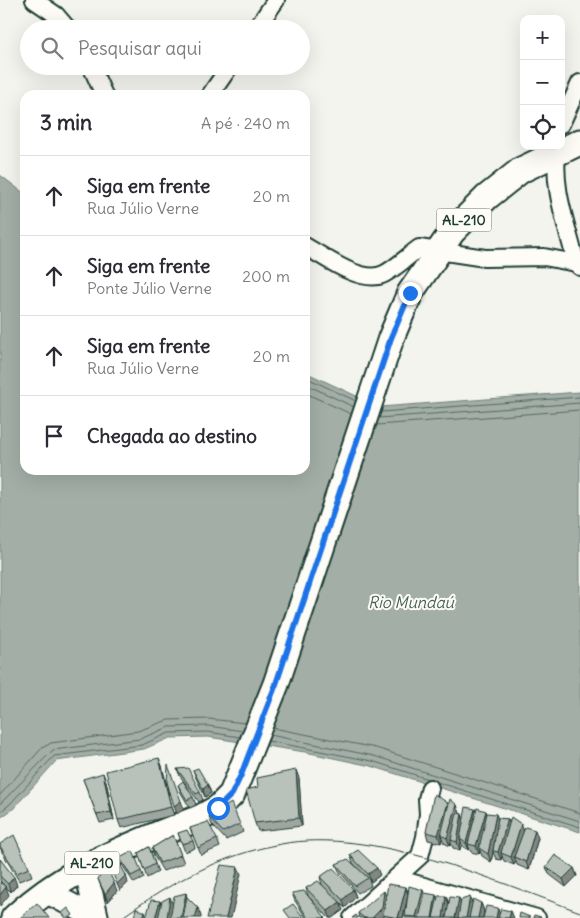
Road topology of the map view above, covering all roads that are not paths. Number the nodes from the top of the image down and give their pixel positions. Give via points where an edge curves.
1 (34, 0) edge
2 (276, 0) edge
3 (60, 20) edge
4 (262, 20) edge
5 (95, 75) edge
6 (224, 75) edge
7 (580, 83) edge
8 (102, 90) edge
9 (213, 90) edge
10 (565, 115) edge
11 (580, 142) edge
12 (565, 147) edge
13 (555, 150) edge
14 (557, 150) edge
15 (310, 249) edge
16 (437, 252) junction
17 (578, 265) edge
18 (430, 788) dead end
19 (84, 866) junction
20 (396, 878) junction
21 (45, 891) junction
22 (14, 918) edge
23 (97, 918) edge
24 (352, 918) edge
25 (537, 918) edge

1 - 3 street
2 - 4 street
5 - 8 street
6 - 9 street
7 - 10 street
11 - 12 main road, AL-210
13 - 16 main road, AL-210 via 521,170 487,197
14 - 17 street via 557,186 562,218
15 - 16 street via 361,276 374,277 385,274 419,248
16 - 17 street via 485,258 544,258
16 - 19 main road, AL-210 via 410,293 391,338 276,684 232,794 218,808
18 - 20 street via 420,856
19 - 21 main road, AL-210
19 - 23 street
20 - 24 street
20 - 25 street
21 - 22 main road, AL-210
21 - 23 street

